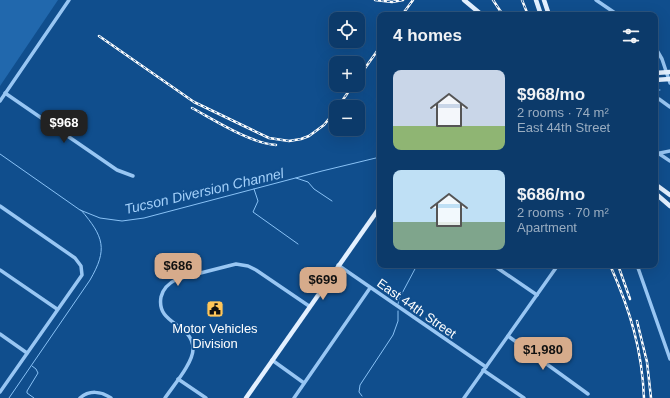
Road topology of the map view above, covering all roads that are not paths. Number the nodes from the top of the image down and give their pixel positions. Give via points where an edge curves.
1 (69, 0) edge
2 (464, 0) edge
3 (536, 0) edge
4 (544, 0) edge
5 (596, 0) edge
6 (478, 12) edge
7 (540, 12) edge
8 (548, 12) edge
9 (612, 12) edge
10 (658, 53) edge
11 (668, 72) edge
12 (658, 73) edge
13 (658, 80) edge
14 (670, 80) edge
15 (5, 93) junction
16 (659, 99) dead end
17 (0, 100) edge
18 (670, 107) edge
19 (670, 151) edge
20 (658, 153) edge
21 (658, 154) edge
22 (670, 161) edge
23 (133, 176) dead end
24 (658, 186) edge
25 (658, 194) edge
26 (670, 194) edge
27 (670, 204) edge
28 (0, 206) edge
29 (377, 211) edge
30 (338, 265) junction
31 (497, 268) edge
32 (556, 268) edge
33 (639, 268) edge
34 (0, 270) edge
35 (370, 288) junction
36 (537, 295) junction
37 (309, 306) junction
38 (57, 309) junction
39 (0, 334) edge
40 (508, 336) junction
41 (27, 353) junction
42 (670, 359) edge
43 (272, 360) junction
44 (484, 369) junction
45 (178, 379) junction
46 (304, 383) junction
47 (0, 392) edge
48 (588, 394) dead end
49 (80, 398) edge
50 (111, 398) edge
51 (165, 398) edge
52 (206, 398) edge
53 (246, 398) edge
54 (294, 398) edge
55 (464, 398) edge
56 (524, 398) edge

1 - 15 street
2 - 6 main road
3 - 7 main road
4 - 8 main road
5 - 9 street
10 - 11 street
11 - 12 main road
11 - 14 street
13 - 14 main road
15 - 17 street
15 - 23 street via 117,170
16 - 18 street
19 - 20 street
21 - 22 street
24 - 26 main road
25 - 27 main road
28 - 38 street via 75,258 81,266 82,275
29 - 30 main road
30 - 35 street, East 44th Street
30 - 37 main road
31 - 36 street
32 - 36 street
33 - 42 street
34 - 38 street
35 - 44 street, East 44th Street
35 - 46 street
36 - 40 street
37 - 43 main road
37 - 45 street via 248,266 236,264 176,279 169,283 161,295 161,310 191,338 193,347 192,355
38 - 41 street
39 - 41 street
40 - 44 street
40 - 48 street
41 - 47 street
43 - 46 street
43 - 53 main road
44 - 55 street
44 - 56 street, East 44th Street
45 - 51 street
45 - 52 street
46 - 54 street
49 - 50 street via 95,392

